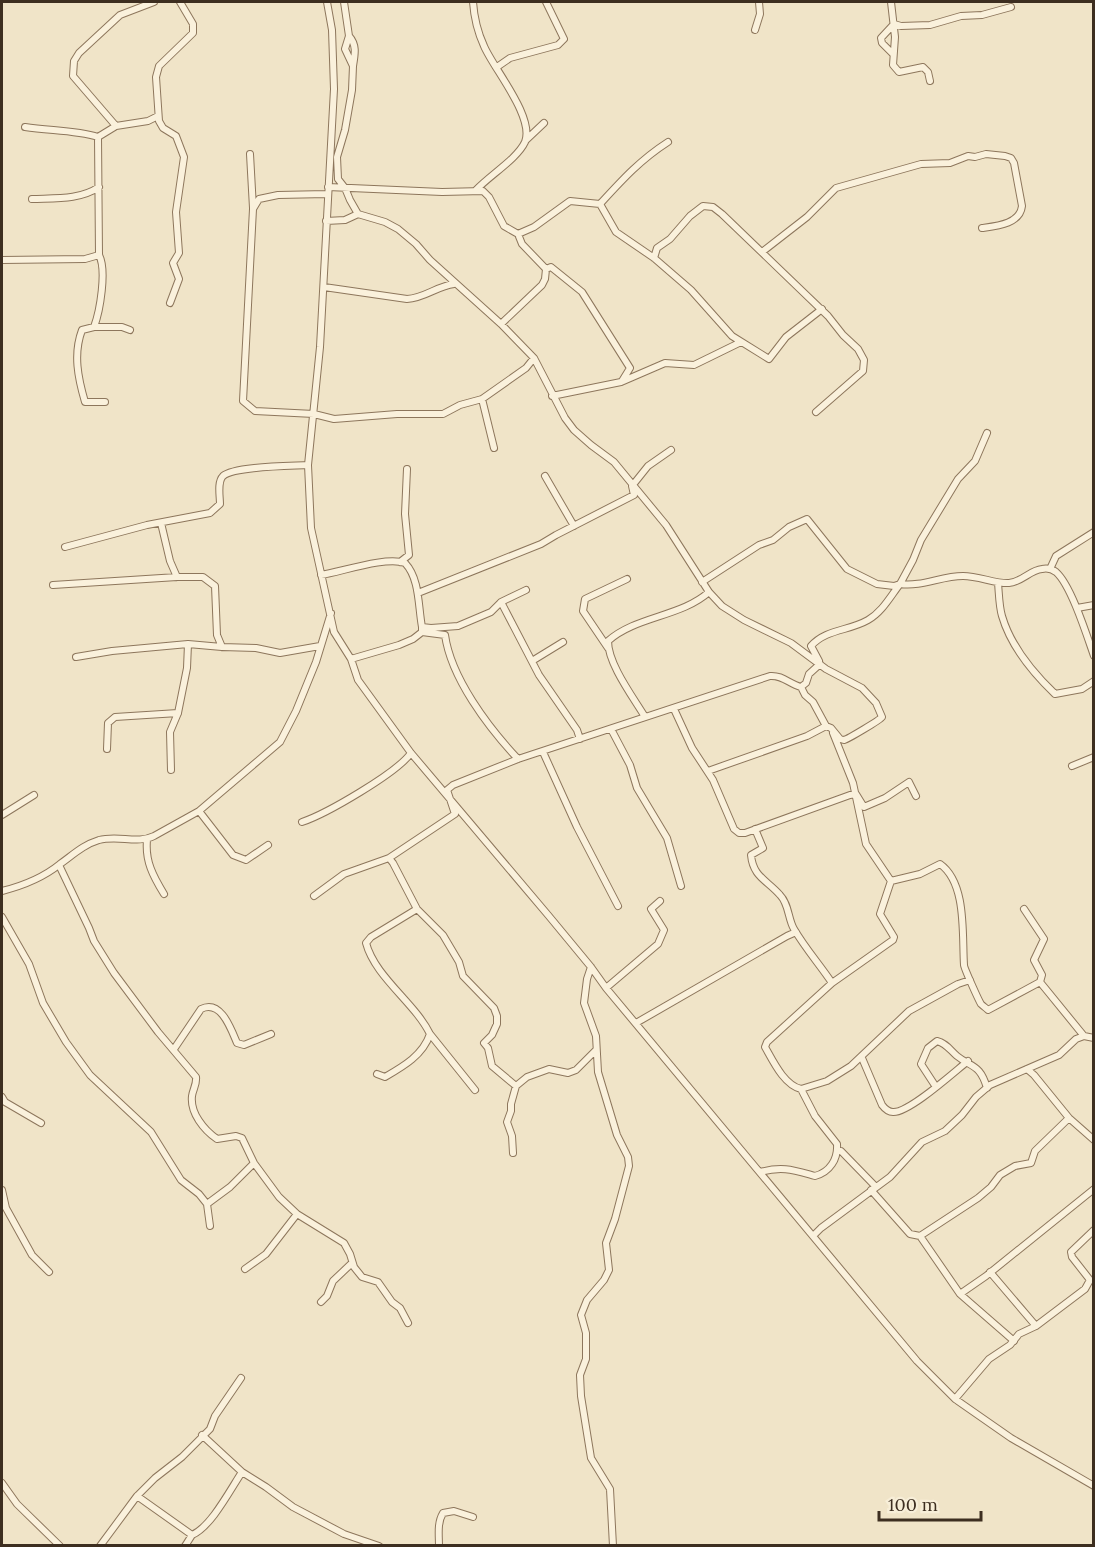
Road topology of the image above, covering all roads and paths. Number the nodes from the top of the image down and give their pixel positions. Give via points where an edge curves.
1 (154, 2) edge
2 (180, 2) edge
3 (327, 2) edge
4 (344, 2) edge
5 (473, 2) edge
6 (546, 2) edge
7 (759, 2) edge
8 (891, 2) edge
9 (1011, 7) dead end
10 (894, 24) junction
11 (755, 30) dead end
12 (893, 54) junction
13 (497, 67) junction
14 (930, 81) dead end
15 (158, 116) junction
16 (544, 123) dead end
17 (116, 126) junction
18 (26, 127) dead end
19 (98, 137) junction
20 (526, 140) junction
21 (668, 142) dead end
22 (330, 153) junction
23 (250, 154) dead end
24 (337, 157) junction
25 (99, 187) junction
26 (345, 188) junction
27 (327, 190) junction
28 (476, 190) junction
29 (92, 192) junction
30 (99, 196) junction
31 (32, 199) dead end
32 (600, 204) junction
33 (254, 209) junction
34 (358, 214) junction
35 (326, 221) junction
36 (982, 228) dead end
37 (518, 234) junction
38 (762, 252) junction
39 (99, 255) junction
40 (654, 258) junction
41 (2, 260) edge
42 (546, 269) junction
43 (454, 284) junction
44 (324, 287) junction
45 (170, 303) dead end
46 (822, 309) junction
47 (501, 324) junction
48 (94, 327) junction
49 (130, 330) dead end
50 (741, 342) junction
51 (534, 358) junction
52 (621, 382) junction
53 (552, 396) junction
54 (482, 399) junction
55 (105, 402) dead end
56 (816, 412) dead end
57 (314, 414) junction
58 (987, 433) dead end
59 (494, 448) dead end
60 (671, 450) dead end
61 (308, 465) junction
62 (407, 469) dead end
63 (545, 476) dead end
64 (632, 486) junction
65 (161, 523) junction
66 (574, 526) junction
67 (1094, 532) edge
68 (65, 547) dead end
69 (409, 555) junction
70 (400, 562) junction
71 (409, 568) junction
72 (1050, 569) junction
73 (321, 575) junction
74 (177, 577) junction
75 (627, 579) dead end
76 (702, 582) junction
77 (998, 583) junction
78 (900, 584) junction
79 (53, 585) dead end
80 (526, 590) dead end
81 (709, 591) junction
82 (418, 593) junction
83 (501, 602) junction
84 (1094, 605) edge
85 (1077, 608) junction
86 (331, 612) junction
87 (422, 629) junction
88 (217, 635) junction
89 (563, 642) dead end
90 (188, 644) junction
91 (210, 645) junction
92 (320, 646) junction
93 (222, 647) junction
94 (608, 648) junction
95 (1094, 656) edge
96 (76, 657) dead end
97 (351, 659) junction
98 (532, 661) junction
99 (820, 664) junction
100 (1094, 681) edge
101 (801, 687) junction
102 (674, 709) junction
103 (178, 713) junction
104 (645, 717) junction
105 (828, 727) junction
106 (611, 729) junction
107 (580, 739) junction
108 (108, 749) dead end
109 (543, 752) junction
110 (411, 753) junction
111 (1094, 757) edge
112 (518, 759) junction
113 (1072, 766) dead end
114 (171, 770) dead end
115 (708, 771) junction
116 (856, 794) junction
117 (34, 795) dead end
118 (448, 796) junction
119 (916, 796) dead end
120 (198, 811) junction
121 (2, 815) edge
122 (302, 822) dead end
123 (755, 829) junction
124 (147, 840) junction
125 (268, 845) dead end
126 (389, 858) junction
127 (59, 865) junction
128 (891, 881) junction
129 (681, 886) dead end
130 (2, 891) edge
131 (164, 894) dead end
132 (314, 896) dead end
133 (660, 901) dead end
134 (618, 906) dead end
135 (417, 909) junction
136 (1024, 909) dead end
137 (2, 917) edge
138 (796, 933) junction
139 (591, 967) junction
140 (970, 980) junction
141 (1040, 982) junction
142 (832, 983) junction
143 (606, 988) junction
144 (636, 1023) junction
145 (271, 1034) dead end
146 (430, 1034) junction
147 (1084, 1036) junction
148 (1094, 1038) edge
149 (174, 1049) junction
150 (597, 1050) junction
151 (862, 1058) junction
152 (968, 1061) junction
153 (1027, 1069) junction
154 (377, 1074) dead end
155 (516, 1086) junction
156 (936, 1087) junction
157 (987, 1088) junction
158 (801, 1089) junction
159 (475, 1090) dead end
160 (2, 1097) edge
161 (1069, 1118) junction
162 (41, 1123) dead end
163 (1094, 1140) edge
164 (837, 1151) junction
165 (513, 1153) dead end
166 (254, 1163) junction
167 (760, 1172) junction
168 (874, 1189) junction
169 (1094, 1189) edge
170 (2, 1190) edge
171 (207, 1204) junction
172 (297, 1214) junction
173 (210, 1226) dead end
174 (1094, 1230) edge
175 (814, 1235) junction
176 (920, 1236) junction
177 (352, 1263) junction
178 (245, 1269) dead end
179 (49, 1272) dead end
180 (990, 1272) junction
181 (960, 1294) junction
182 (321, 1302) dead end
183 (408, 1323) dead end
184 (1036, 1326) junction
185 (1014, 1341) junction
186 (240, 1378) dead end
187 (955, 1399) junction
188 (202, 1435) junction
189 (242, 1472) junction
190 (2, 1483) edge
191 (1094, 1486) edge
192 (137, 1496) junction
193 (473, 1517) dead end
194 (192, 1535) junction
195 (60, 1545) edge
196 (100, 1545) edge
197 (184, 1545) edge
198 (379, 1545) edge
199 (439, 1545) edge
200 (613, 1545) edge

1 - 17 street via 120,15 74,61 73,76
2 - 15 street via 194,28 157,70
3 - 22 street via 334,89
4 - 24 street via 349,36 356,52 345,130
5 - 13 street via 483,46
6 - 13 street via 564,39 558,45 510,58
7 - 11 street
8 - 10 street
9 - 10 street via 930,25
10 - 12 street
10 - 12 street via 881,38
12 - 14 street via 896,70 923,68
13 - 20 street via 520,111
15 - 17 street
15 - 45 street via 163,128 176,136 183,157 176,212 179,253 173,263 179,279
16 - 20 street
17 - 19 street
18 - 19 street via 80,131
19 - 25 street
20 - 28 street via 513,159
21 - 32 street via 634,166
22 - 24 street
22 - 27 street
23 - 33 street
24 - 26 street via 338,179
25 - 29 street
25 - 30 street
26 - 27 street
26 - 28 street
26 - 34 street
27 - 33 street via 259,199
27 - 35 street
28 - 37 street via 489,197 504,226
29 - 30 street
29 - 31 street via 67,198
30 - 39 street
32 - 37 street via 570,201
32 - 40 street via 616,232
33 - 57 street via 243,401 255,411
34 - 35 street via 345,220
34 - 43 street via 398,229
35 - 44 street
36 - 38 street via 1011,221 1022,212 1011,158 986,154 950,163 921,164 836,188
37 - 42 street via 522,244
38 - 40 street via 722,214 704,206 657,248
38 - 46 street
39 - 41 street via 85,259
39 - 48 street via 102,278
40 - 50 street
42 - 47 street via 542,285
42 - 52 street via 551,267 582,292 630,368
43 - 44 street via 441,285 418,298
43 - 47 street
44 - 57 street
46 - 50 street via 786,337 769,359
46 - 56 street via 864,360 863,371
47 - 51 street
48 - 49 street
48 - 55 street via 82,330 78,339 77,373 85,402
50 - 52 street via 694,365 666,363
51 - 53 street
51 - 54 street
52 - 53 street
53 - 64 street via 574,430 614,462
54 - 57 street via 443,414 334,418
54 - 59 street
57 - 61 street
58 - 78 street via 975,461 958,479 921,540
60 - 64 street via 648,466
61 - 65 street via 254,468 228,474 220,482 220,504 210,513
61 - 73 street via 311,528
62 - 69 street via 405,514
63 - 66 street
64 - 66 street via 634,495
64 - 76 street via 666,525
65 - 68 street
65 - 74 street
66 - 82 street via 541,544
67 - 72 street via 1056,556
69 - 70 street
69 - 71 street
70 - 71 street
70 - 73 street
71 - 82 street
72 - 77 street via 1035,570 1008,584
72 - 85 street via 1061,579
73 - 86 street
74 - 79 street
74 - 88 street via 203,577 215,586
75 - 94 street via 585,599 583,611
76 - 78 street via 807,519 846,569 877,584
76 - 81 street
77 - 78 street via 964,576
77 - 100 street via 1001,615 1023,659 1039,679 1055,694 1082,689
78 - 99 street via 870,619 817,639 811,646
80 - 83 street
81 - 94 street via 699,601 616,634 608,641
81 - 99 street via 722,606 791,643
82 - 87 street
83 - 87 street via 491,612 458,626
83 - 98 street
84 - 85 street
85 - 95 street
86 - 92 street
86 - 97 street via 334,632
87 - 97 street via 413,639 399,645
87 - 112 street via 445,635 447,650 481,715
88 - 91 street
88 - 93 street
89 - 98 street
90 - 91 street
90 - 96 street
90 - 103 street
91 - 93 street
92 - 93 street via 280,653
92 - 120 street via 297,711 280,742
94 - 104 street
97 - 110 street via 358,680
98 - 107 street
99 - 101 street
99 - 105 street via 862,688 882,714 880,720 844,740
101 - 102 street via 784,677 770,676
101 - 105 street
102 - 104 street
102 - 115 street
103 - 108 street via 115,717 108,723
103 - 114 street via 170,732
104 - 106 street
105 - 115 street
105 - 116 street
106 - 107 street
106 - 129 street via 630,765 637,789 667,838
107 - 109 street
109 - 112 street
109 - 134 street
110 - 118 street
110 - 122 street via 389,774
111 - 113 street
112 - 118 street via 453,785 447,790
115 - 123 street via 734,829 739,833
116 - 119 street via 864,807 909,782
116 - 123 street
116 - 128 street via 866,844
117 - 121 street
118 - 126 street via 454,814
118 - 139 street
120 - 124 street
120 - 125 street via 233,855 246,860
123 - 138 street via 763,848 751,855 752,867 782,896
124 - 127 street via 121,837 98,841 74,852
124 - 131 street via 150,868
126 - 132 street via 344,874
126 - 135 street
127 - 130 street via 20,887
127 - 149 street via 94,941 148,1019
128 - 140 street via 940,864 949,870 958,892 964,967
128 - 142 street via 880,914 893,940
133 - 143 street via 651,909 664,930 658,944
135 - 146 street via 366,943
135 - 155 street via 443,935 463,976 494,1008 497,1024 484,1043 492,1066
136 - 141 street via 1044,939 1034,960 1042,975
137 - 171 street via 66,1042 90,1075 151,1132 181,1180
138 - 142 street
138 - 144 street
139 - 143 street
139 - 150 street via 584,1004
140 - 141 street via 980,1003 988,1010
140 - 151 street via 909,1011
141 - 147 street
142 - 158 street via 765,1047 780,1071 795,1088
143 - 144 street
144 - 167 street
145 - 149 street via 240,1045 226,1018 205,1006
146 - 154 street via 426,1046 403,1066 385,1077
146 - 159 street
147 - 148 street
147 - 153 street via 1059,1055
149 - 166 street via 196,1077 192,1103 201,1125 217,1138 239,1136
150 - 155 street via 576,1070 568,1073 549,1069 526,1077
150 - 200 street via 598,1072 629,1166 606,1243 609,1270 581,1315 586,1333 581,1396 591,1458 610,1489
151 - 156 street via 878,1097 886,1110 893,1113
151 - 158 street via 827,1081
152 - 156 street
152 - 156 street via 941,1041 933,1042 921,1064
152 - 157 street via 981,1074
153 - 157 street
153 - 161 street
155 - 165 street via 507,1122
157 - 168 street via 945,1131 922,1142
158 - 164 street via 815,1116 837,1144
160 - 162 street
161 - 163 street
161 - 176 street via 1035,1151 1031,1163 1000,1175 978,1198
164 - 167 street via 835,1161 815,1176 778,1168
164 - 168 street
166 - 171 street
166 - 172 street
167 - 175 street
168 - 175 street
168 - 176 street via 910,1234
169 - 180 street
170 - 179 street via 6,1208 32,1255
171 - 173 street
172 - 177 street via 344,1243
172 - 178 street via 266,1254
174 - 184 street via 1071,1252 1089,1284
175 - 187 street via 917,1361
176 - 181 street
177 - 182 street via 333,1281
177 - 183 street via 362,1277 378,1282
180 - 181 street
180 - 184 street
181 - 185 street
184 - 185 street
185 - 187 street via 989,1359
186 - 188 street via 210,1429
187 - 191 street via 1011,1438
188 - 189 street
188 - 192 street
189 - 194 street via 211,1518
189 - 198 street via 308,1515 344,1534
190 - 195 street via 17,1504
192 - 194 street
192 - 196 street
193 - 199 street via 443,1513
194 - 197 street

